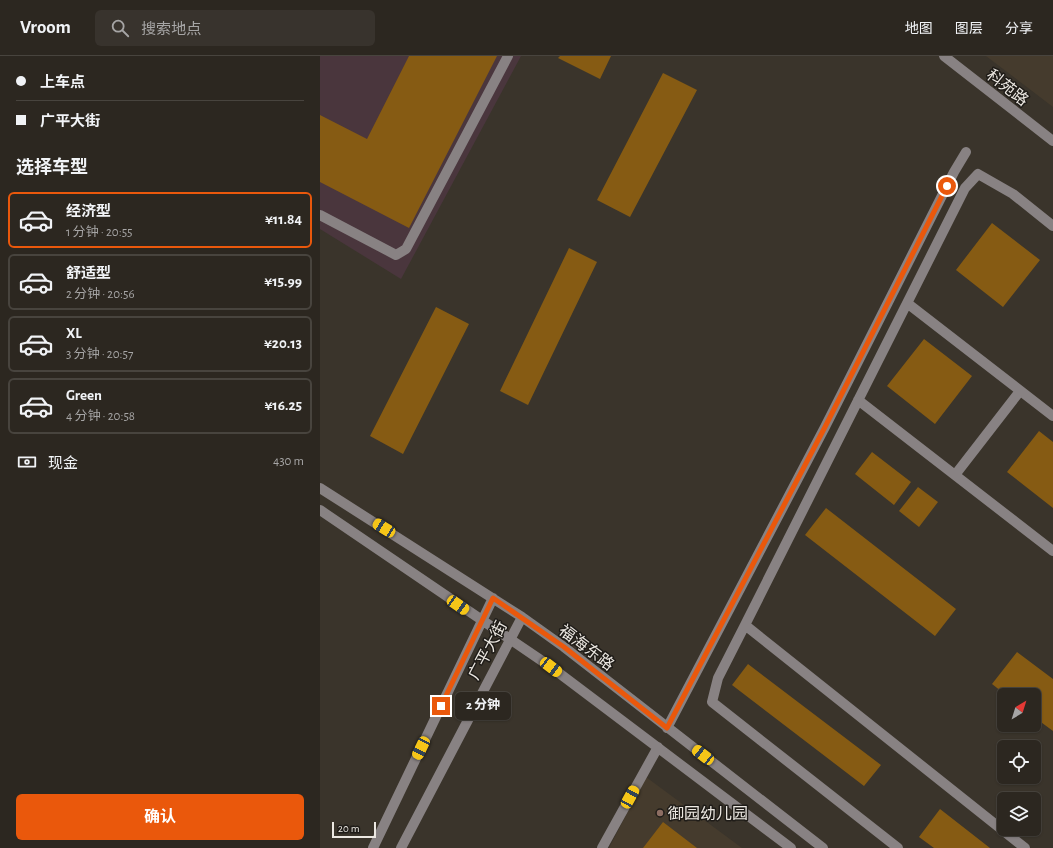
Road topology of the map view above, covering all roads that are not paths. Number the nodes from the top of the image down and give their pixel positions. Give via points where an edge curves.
1 (508, 56) edge
2 (944, 56) edge
3 (1053, 141) edge
4 (966, 152) dead end
5 (320, 215) edge
6 (1053, 226) edge
7 (907, 303) junction
8 (1020, 391) junction
9 (858, 400) junction
10 (1053, 416) edge
11 (955, 475) junction
12 (320, 488) edge
13 (320, 510) edge
14 (1053, 551) edge
15 (493, 598) junction
16 (522, 617) junction
17 (482, 621) junction
18 (745, 625) junction
19 (509, 638) junction
20 (667, 728) junction
21 (658, 747) junction
22 (373, 848) edge
23 (401, 848) edge
24 (602, 848) edge
25 (791, 848) edge
26 (823, 848) edge
27 (898, 848) edge
28 (1025, 848) edge

1 - 5 street via 406,249 396,255
2 - 3 street, 科苑路
4 - 20 street
6 - 7 street via 1013,194 978,174 965,188
7 - 8 street
7 - 9 street
8 - 10 street
8 - 11 street
9 - 11 street
9 - 18 street
11 - 14 street
12 - 15 street, 福海东路
13 - 17 street
15 - 16 street, 福海东路
15 - 17 street, 广平大街
16 - 19 street, 广平大街
16 - 20 street, 福海东路
17 - 19 street
17 - 22 street, 广平大街
18 - 27 street via 718,678 712,702
18 - 28 street
19 - 21 street
19 - 23 street, 广平大街
20 - 26 street, 福海东路
21 - 24 street
21 - 25 street

